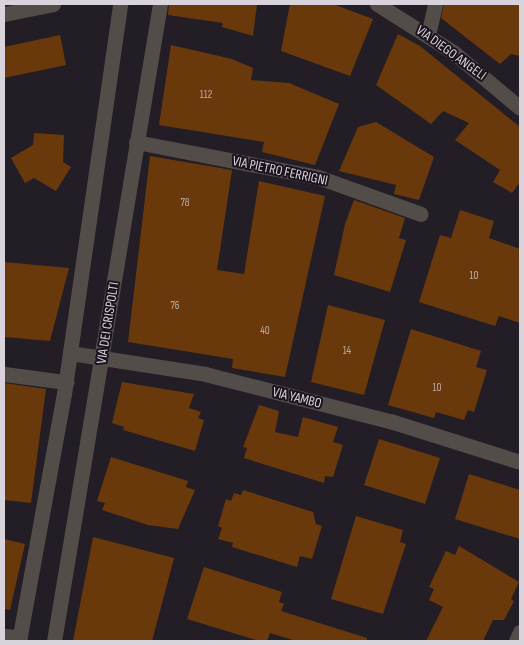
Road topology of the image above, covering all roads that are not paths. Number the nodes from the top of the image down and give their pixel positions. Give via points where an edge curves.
1 (53, 4) edge
2 (120, 4) edge
3 (160, 4) edge
4 (377, 4) edge
5 (436, 4) edge
6 (4, 14) edge
7 (428, 35) junction
8 (520, 108) edge
9 (136, 142) junction
10 (421, 214) dead end
11 (70, 353) junction
12 (102, 359) junction
13 (4, 374) edge
14 (66, 382) junction
15 (520, 462) edge
16 (520, 632) edge
17 (4, 636) edge
18 (20, 639) edge
19 (54, 641) edge
20 (516, 641) edge

1 - 6 street
2 - 11 street
3 - 9 street, VIA DEI CRISPOLTI
4 - 7 street, VIA DIEGO ANGELI
5 - 7 street
7 - 8 street, VIA DIEGO ANGELI
9 - 10 street, VIA PIETRO FERRIGNI via 318,176
9 - 12 street, VIA DEI CRISPOLTI
11 - 12 street, VIA YAMBO
11 - 14 street
12 - 15 street, VIA YAMBO via 213,377 390,421
12 - 19 street, VIA DEI CRISPOLTI
13 - 14 street
14 - 18 street
16 - 20 street
17 - 18 street

